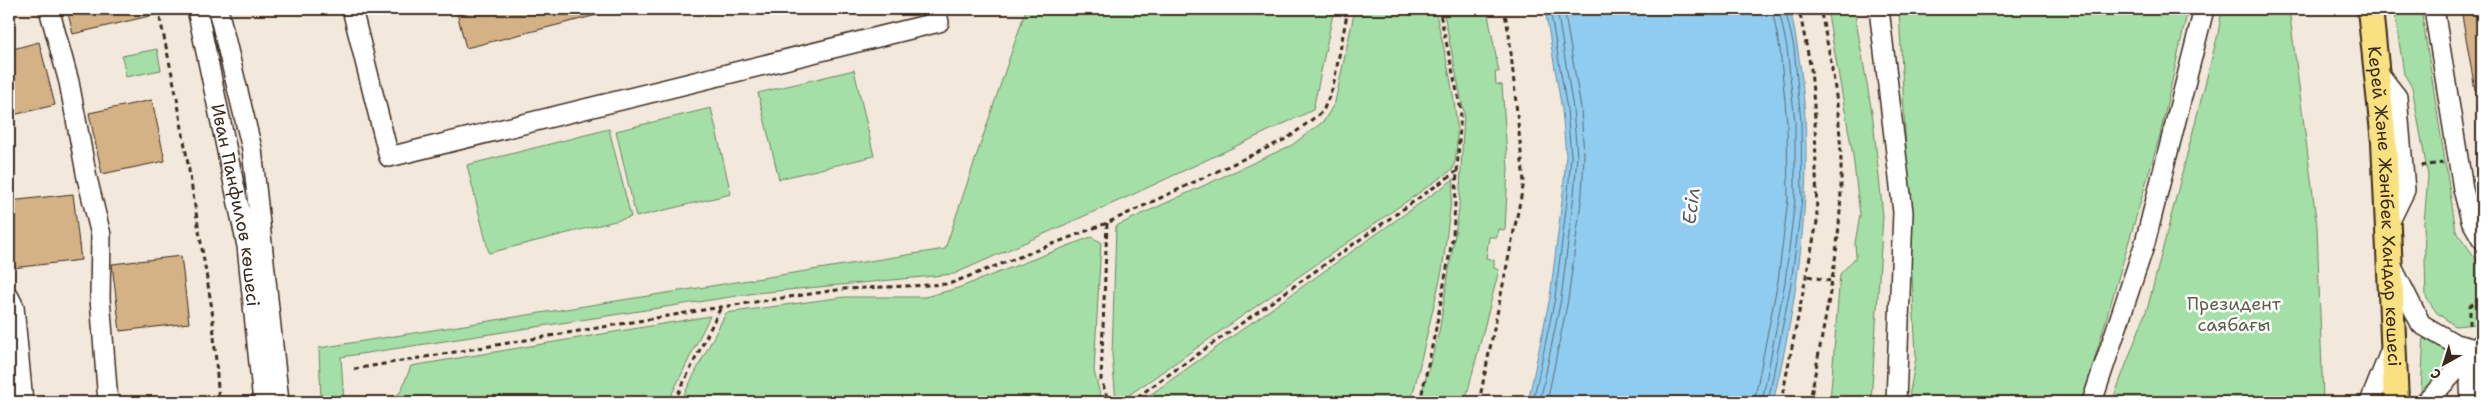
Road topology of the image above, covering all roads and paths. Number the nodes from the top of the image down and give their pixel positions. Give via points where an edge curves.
1 (49, 9) edge
2 (158, 9) edge
3 (198, 9) edge
4 (218, 9) edge
5 (352, 9) edge
6 (936, 9) edge
7 (1348, 9) edge
8 (1439, 9) edge
9 (1504, 9) edge
10 (1799, 9) edge
11 (1820, 9) edge
12 (1879, 9) edge
13 (2204, 9) edge
14 (2370, 9) edge
15 (2434, 9) edge
16 (1457, 171) junction
17 (1106, 223) junction
18 (2482, 240) edge
19 (2390, 264) junction
20 (1808, 276) junction
21 (1830, 281) junction
22 (9, 297) edge
23 (2482, 297) edge
24 (721, 307) junction
25 (2470, 325) dead end
26 (2394, 343) junction
27 (2479, 346) edge
28 (354, 369) dead end
29 (24, 402) edge
30 (108, 402) edge
31 (219, 402) edge
32 (263, 402) edge
33 (279, 402) edge
34 (415, 402) edge
35 (423, 402) edge
36 (674, 402) edge
37 (1109, 402) edge
38 (1130, 402) edge
39 (1420, 402) edge
40 (1479, 402) edge
41 (1781, 402) edge
42 (1810, 402) edge
43 (1896, 402) edge
44 (2092, 402) edge
45 (2370, 402) edge
46 (2396, 402) edge
47 (2426, 402) edge
48 (2472, 402) edge

1 - 30 street via 69,82 101,235 100,298
2 - 31 path via 177,98 212,309
3 - 32 street, Иван Панфилов көшесі via 247,246
4 - 33 street, Иван Панфилов көшесі via 252,149
5 - 6 street via 389,157 939,22
7 - 17 path via 1333,87 1323,111 1288,138
8 - 16 path via 1461,110
9 - 40 path via 1524,182
10 - 20 path via 1811,69 1815,137 1817,222
11 - 21 path via 1840,124 1842,182
12 - 43 street via 1903,212
13 - 44 street via 2145,243
14 - 19 main road, Керей Және Жәнібек Хандар көшесі via 2384,142
15 - 18 street via 2463,189 2471,220
16 - 38 path
16 - 39 path via 1453,235
17 - 24 path via 949,284 844,289
17 - 37 path via 1101,380
19 - 26 main road, Керей Және Жәнібек Хандар көшесі
19 - 27 street via 2421,324 2455,344
20 - 21 path
20 - 41 path
21 - 42 path
22 - 29 street via 14,307
23 - 25 path via 2470,306
24 - 28 path
24 - 36 path
26 - 45 street
26 - 46 main road, Керей Және Жәнібек Хандар көшесі
27 - 47 street
27 - 48 street via 2470,384
34 - 35 path

